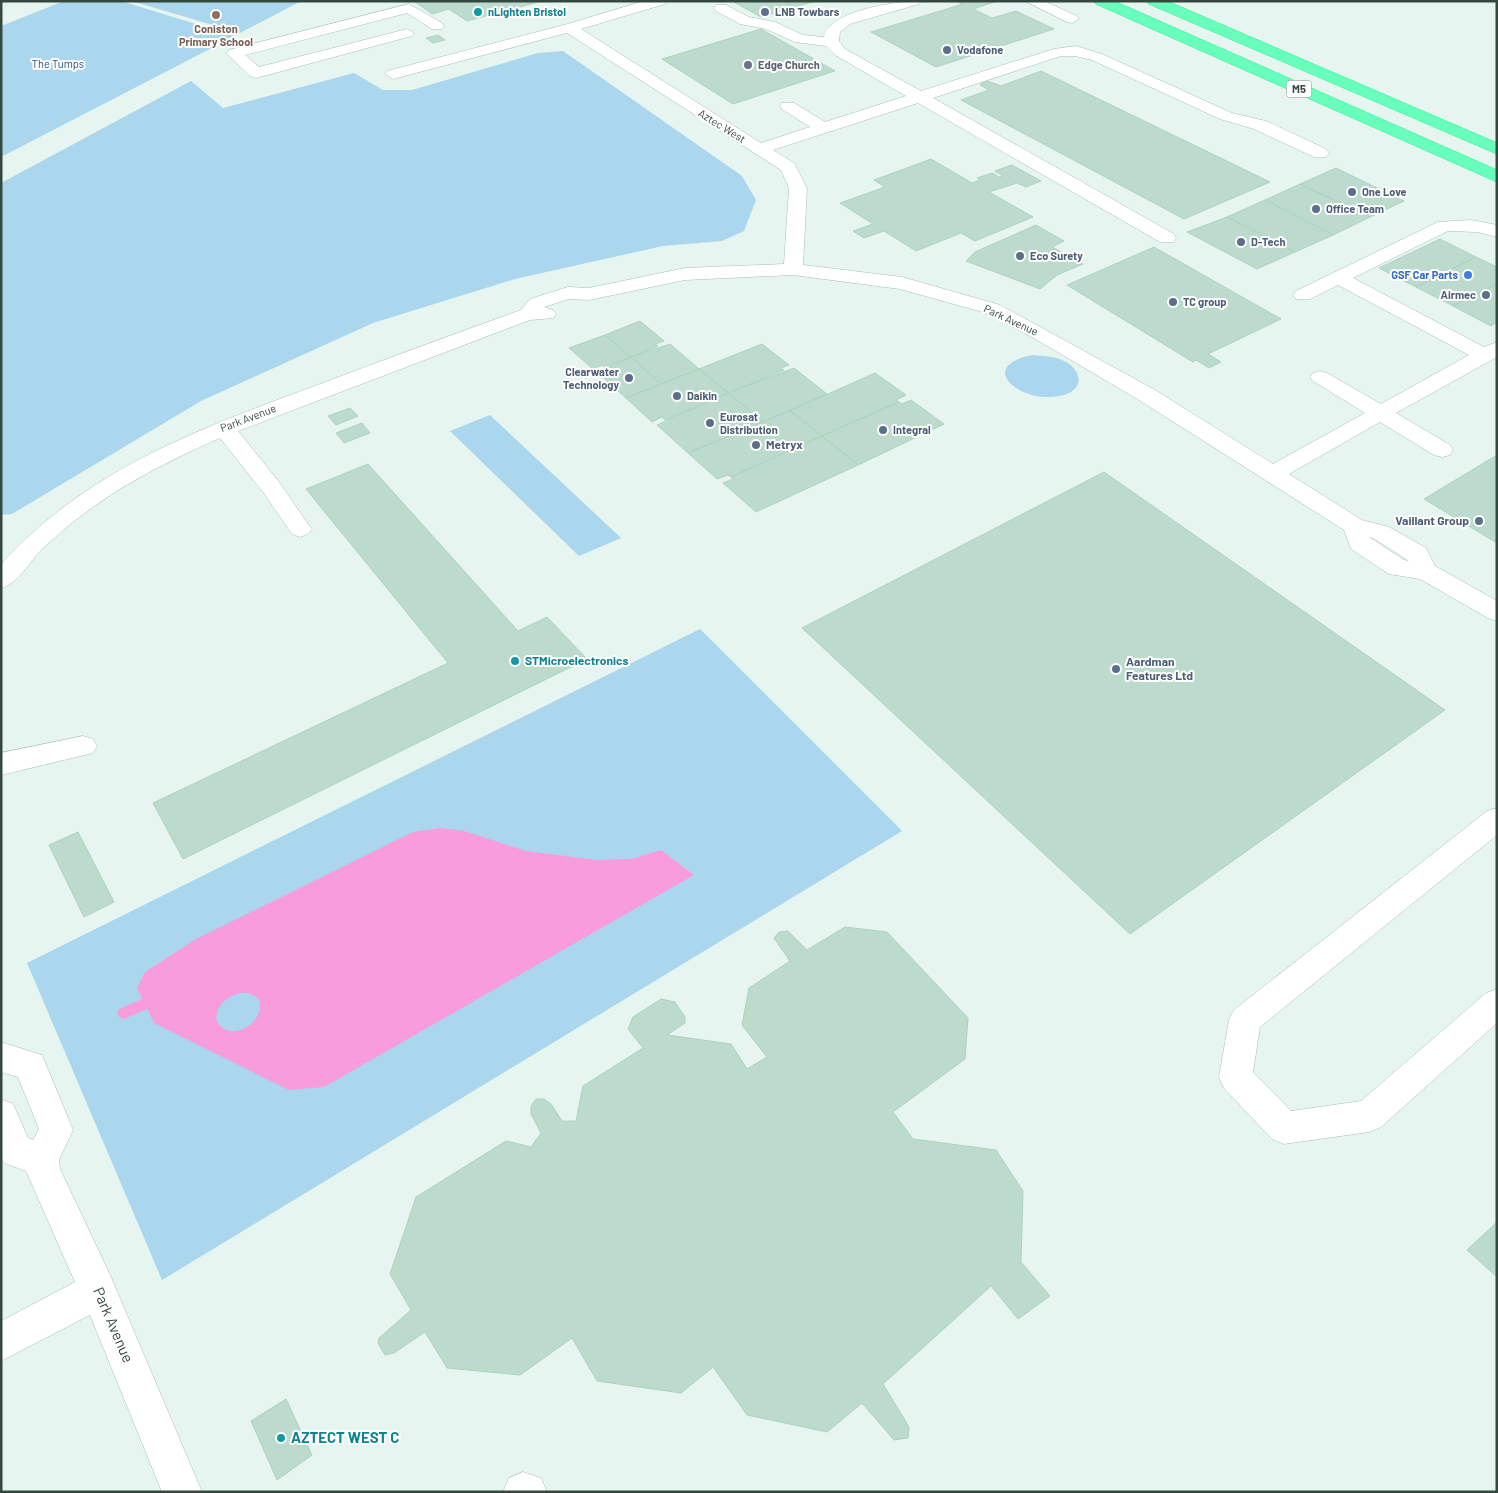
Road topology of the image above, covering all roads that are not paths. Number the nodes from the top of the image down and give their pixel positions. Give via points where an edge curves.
1 (660, 1) edge
2 (914, 1) edge
3 (1032, 1) edge
4 (1101, 1) edge
5 (1154, 1) edge
6 (721, 8) dead end
7 (1072, 19) dead end
8 (437, 26) junction
9 (569, 28) junction
10 (407, 34) junction
11 (831, 42) junction
12 (474, 53) junction
13 (444, 61) junction
14 (393, 74) dead end
15 (667, 92) junction
16 (651, 97) dead end
17 (909, 99) junction
18 (788, 106) dead end
19 (822, 128) junction
20 (759, 149) junction
21 (1497, 149) edge
22 (1320, 153) dead end
23 (1497, 177) edge
24 (1497, 232) edge
25 (1166, 238) dead end
26 (793, 269) junction
27 (1338, 278) junction
28 (1302, 295) dead end
29 (1490, 351) edge
30 (1320, 377) dead end
31 (1380, 412) junction
32 (223, 427) junction
33 (1442, 450) dead end
34 (1274, 473) junction
35 (300, 529) dead end
36 (10, 556) edge
37 (1, 580) edge
38 (1497, 612) edge
39 (83, 746) dead end
40 (1, 764) edge
41 (1497, 819) edge
42 (1497, 1002) edge
43 (2, 1058) edge
44 (1, 1115) edge
45 (42, 1159) junction
46 (98, 1290) junction
47 (1, 1342) edge
48 (182, 1492) edge

1 - 9 street
2 - 11 street via 845,21 833,30
3 - 7 street
4 - 23 highway, M5
5 - 21 highway, M5
6 - 11 street via 745,21 770,25 800,39
8 - 10 street
8 - 10 street via 409,8 234,53 256,73
8 - 12 street
9 - 12 street
9 - 15 street, Aztec West
10 - 13 street
11 - 17 street via 840,52
12 - 13 street
13 - 14 street
15 - 16 street
15 - 20 street, Aztec West
17 - 19 street
17 - 22 street via 1059,52 1076,51 1097,57 1226,116 1260,125
17 - 25 street
18 - 19 street
19 - 20 street
20 - 26 street, Aztec West via 788,167 798,188
24 - 27 street via 1465,224 1444,226
26 - 32 street, Park Avenue via 685,274 589,294 581,304 549,314 528,314
26 - 34 street, Park Avenue via 902,283 992,309 1126,382
27 - 28 street
27 - 29 street
29 - 31 street
30 - 31 street
31 - 33 street
31 - 34 street
32 - 35 street
32 - 36 street, Park Avenue via 169,451 117,482
34 - 38 street, Park Avenue via 1355,526 1359,543 1398,568 1426,571
36 - 37 street, Park Avenue
39 - 40 street
41 - 42 street via 1245,1020 1236,1077 1284,1128 1368,1116
43 - 45 street via 30,1066 56,1130
44 - 45 street via 16,1151
45 - 46 street, Park Avenue via 46,1177
46 - 47 street
46 - 48 street, Park Avenue

